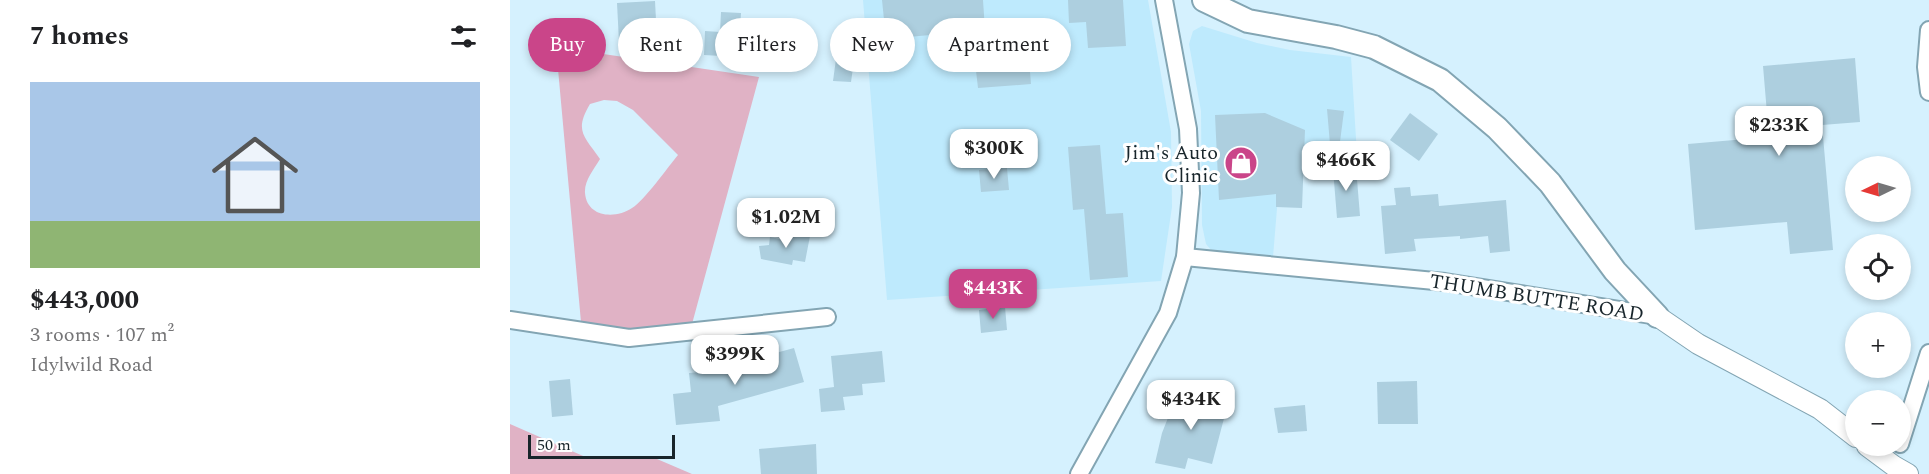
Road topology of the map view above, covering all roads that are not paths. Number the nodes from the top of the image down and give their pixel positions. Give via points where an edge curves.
1 (1164, 0) edge
2 (1204, 0) edge
3 (1929, 30) edge
4 (1929, 92) edge
5 (1185, 258) junction
6 (1657, 316) junction
7 (827, 317) dead end
8 (510, 320) edge
9 (1929, 353) edge
10 (1911, 410) edge
11 (1845, 428) edge
12 (1881, 456) edge
13 (1901, 470) edge
14 (1079, 474) edge

1 - 5 street via 1188,129 1191,193
2 - 6 main road via 1248,21 1374,47 1440,80 1497,128 1550,183 1615,270
3 - 4 street
5 - 6 street, THUMB BUTTE ROAD via 1445,282
5 - 14 street via 1168,313
6 - 11 street, THUMB BUTTE ROAD via 1698,344 1820,409
7 - 8 street via 629,338
9 - 10 street
12 - 13 street

